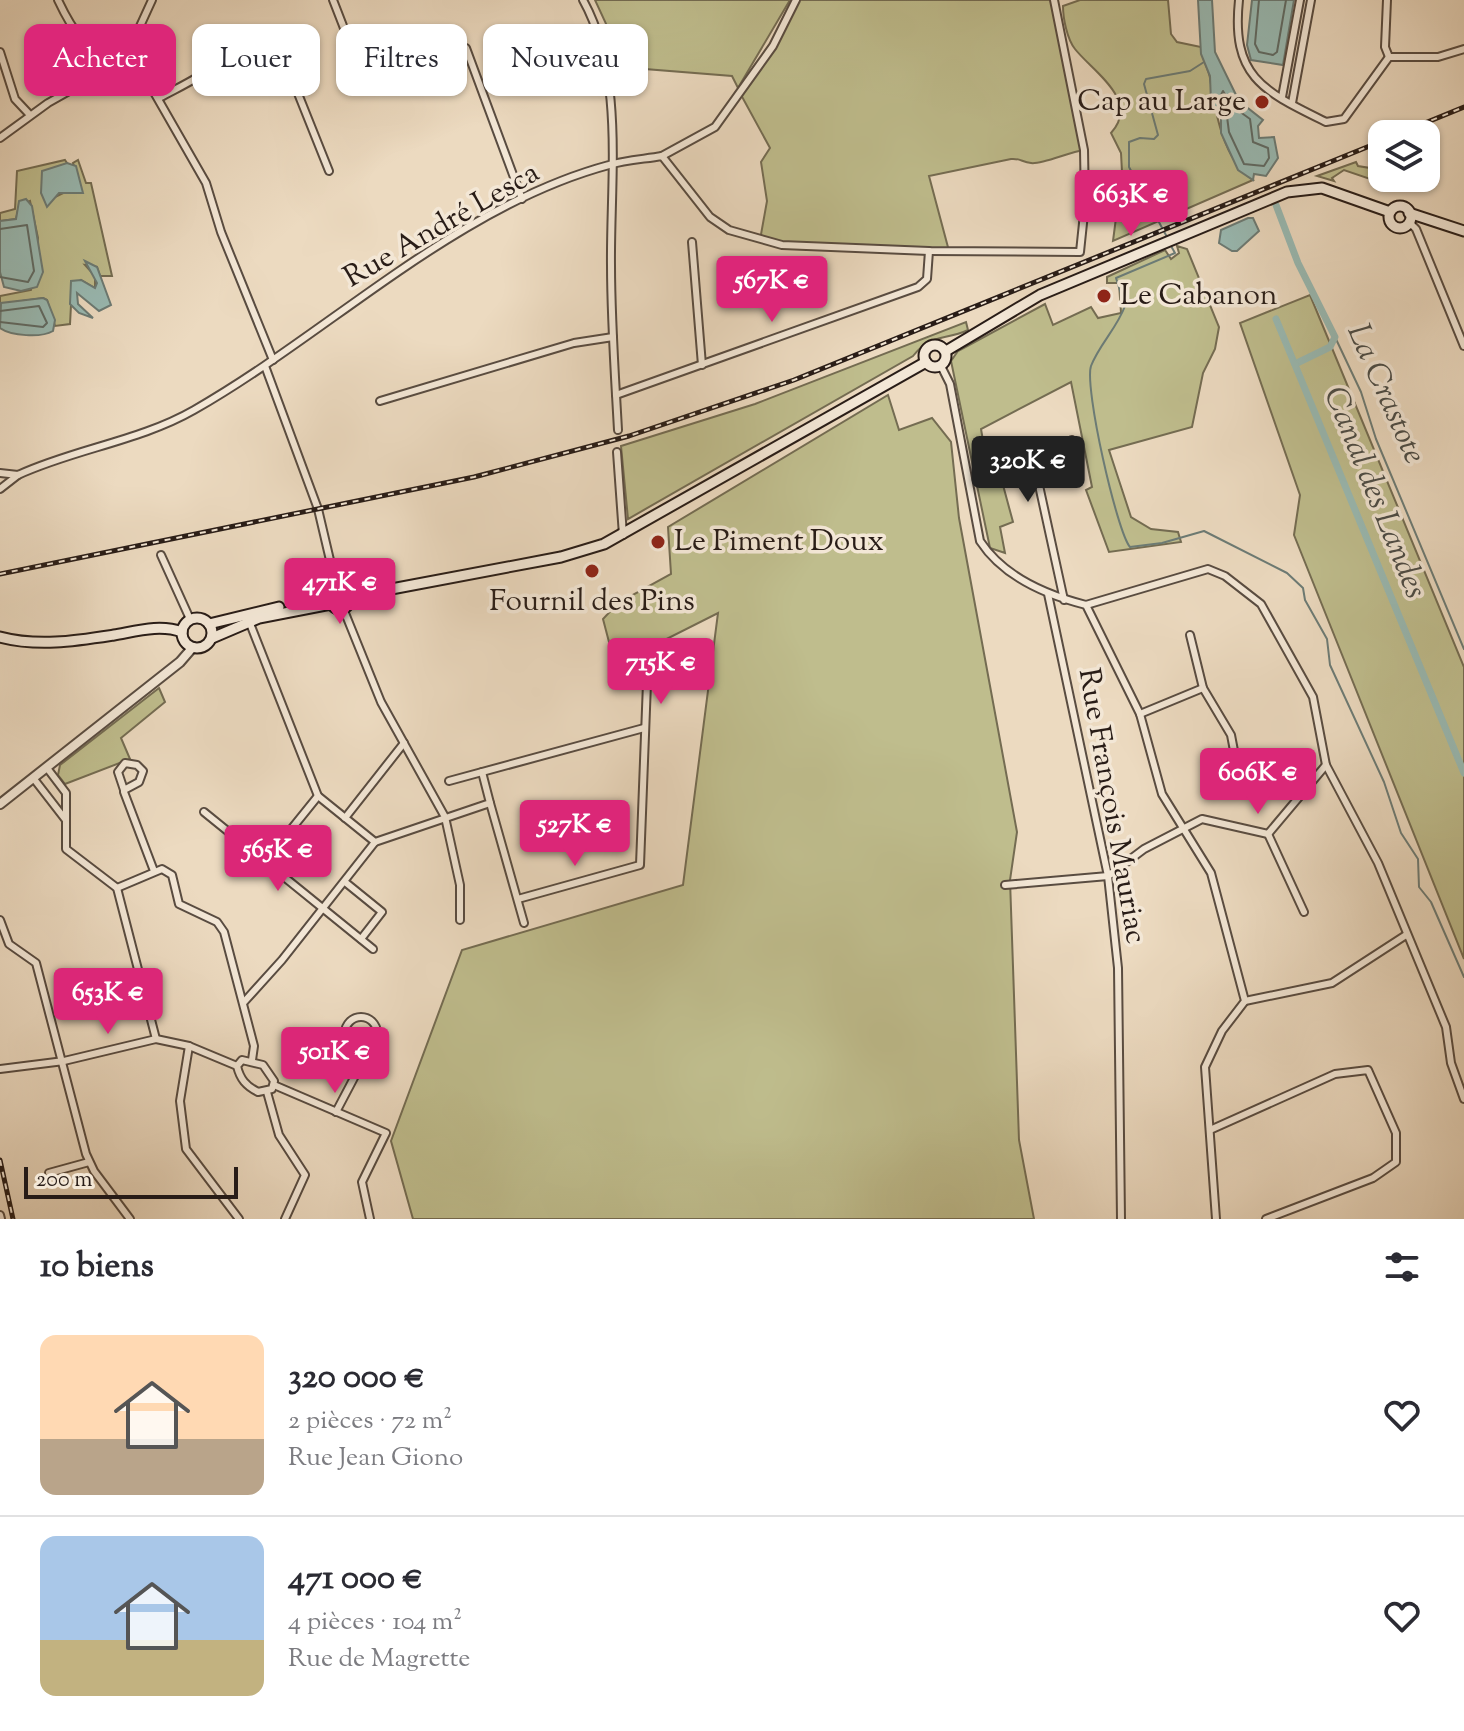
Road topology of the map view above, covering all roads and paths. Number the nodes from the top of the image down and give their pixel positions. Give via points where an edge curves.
1 (58, 0) edge
2 (152, 0) edge
3 (333, 0) edge
4 (583, 0) edge
5 (796, 0) edge
6 (1054, 0) edge
7 (1239, 0) edge
8 (1300, 0) edge
9 (1311, 0) edge
10 (1387, 0) edge
11 (73, 24) edge
12 (140, 24) edge
13 (342, 24) edge
14 (1464, 49) edge
15 (467, 51) edge
16 (0, 52) edge
17 (1389, 57) junction
18 (4, 78) edge
19 (62, 96) edge
20 (1280, 96) junction
21 (159, 98) joint
22 (1292, 103) junction
23 (30, 115) junction
24 (0, 138) edge
25 (662, 156) junction
26 (611, 164) junction
27 (329, 171) dead end
28 (522, 199) junction
29 (1390, 212) junction
30 (1409, 219) junction
31 (1464, 234) edge
32 (692, 242) dead end
33 (929, 251) junction
34 (613, 337) junction
35 (1464, 346) edge
36 (946, 351) junction
37 (273, 360) junction
38 (926, 362) junction
39 (702, 365) junction
40 (265, 366) junction
41 (941, 366) junction
42 (616, 395) junction
43 (380, 401) dead end
44 (618, 430) dead end
45 (1072, 440) dead end
46 (617, 452) dead end
47 (0, 473) edge
48 (18, 475) junction
49 (0, 489) edge
50 (623, 535) junction
51 (161, 555) dead end
52 (1048, 594) junction
53 (349, 597) junction
54 (333, 598) junction
55 (1064, 600) junction
56 (1086, 605) junction
57 (343, 608) junction
58 (190, 619) junction
59 (249, 621) junction
60 (209, 624) junction
61 (182, 632) junction
62 (1190, 635) dead end
63 (0, 637) edge
64 (212, 638) junction
65 (193, 647) junction
66 (647, 683) dead end
67 (1203, 688) junction
68 (1140, 714) junction
69 (644, 728) junction
70 (404, 743) junction
71 (1235, 756) dead end
72 (1326, 765) junction
73 (47, 768) junction
74 (482, 772) junction
75 (34, 779) junction
76 (449, 781) dead end
77 (124, 790) junction
78 (318, 796) junction
79 (490, 803) junction
80 (0, 804) edge
81 (204, 812) dead end
82 (445, 817) junction
83 (345, 818) junction
84 (65, 819) junction
85 (1183, 829) junction
86 (1268, 834) junction
87 (375, 842) junction
88 (264, 863) junction
89 (154, 871) junction
90 (1108, 876) junction
91 (345, 882) junction
92 (1005, 885) dead end
93 (117, 888) junction
94 (518, 899) junction
95 (323, 909) junction
96 (1304, 912) dead end
97 (0, 920) edge
98 (460, 920) dead end
99 (524, 923) dead end
100 (1406, 935) junction
101 (361, 939) junction
102 (373, 949) dead end
103 (1245, 1001) junction
104 (244, 1002) junction
105 (156, 1039) junction
106 (189, 1046) junction
107 (363, 1049) junction
108 (252, 1060) junction
109 (64, 1061) junction
110 (237, 1066) junction
111 (0, 1069) edge
112 (274, 1085) junction
113 (267, 1092) junction
114 (1464, 1099) edge
115 (336, 1112) junction
116 (1210, 1130) junction
117 (89, 1162) junction
118 (49, 1173) dead end
119 (130, 1219) edge
120 (239, 1219) edge
121 (285, 1219) edge
122 (370, 1219) edge
123 (1121, 1219) edge
124 (1216, 1219) edge
125 (1266, 1219) edge

1 - 11 street
2 - 12 street
3 - 13 street
4 - 26 street via 614,109
5 - 25 street, Rue André Lesca via 773,46 715,127
6 - 33 street via 1084,143 1082,250
7 - 20 street via 1236,32 1245,63 1255,80
8 - 20 street
9 - 22 street
10 - 17 street
14 - 17 street via 1438,57
15 - 28 street
16 - 18 street
17 - 22 street via 1342,120 1326,122
18 - 23 street
19 - 23 street
20 - 22 street
21 - 27 street via 216,65 236,41 254,34 268,36 279,46
21 - 37 street via 206,183
23 - 24 street
25 - 26 street, Rue André Lesca
25 - 33 street via 710,217 729,230 782,245
26 - 28 street, Rue André Lesca
26 - 34 street
28 - 37 street, Rue André Lesca via 412,262
29 - 30 main road via 1400,207
29 - 30 main road via 1394,226 1404,227
29 - 36 main road via 1322,188 1293,190 1040,295
30 - 31 main road
30 - 35 street
32 - 39 street
33 - 39 street via 927,279 918,287
34 - 42 street
34 - 43 street via 574,343
36 - 38 main road via 930,346
36 - 41 main road
37 - 40 street, Rue André Lesca
38 - 41 main road
38 - 50 main road
39 - 42 street
40 - 48 street, Rue André Lesca via 168,423
40 - 54 street via 318,509
41 - 52 street via 950,384 980,541 1020,578
42 - 44 street
45 - 55 street via 1038,458 1035,467
46 - 50 street
47 - 48 street, Rue André Lesca
48 - 49 street, Rue André Lesca
50 - 53 main road via 561,557
51 - 58 street
52 - 55 street
52 - 90 street, Rue François Mauriac
53 - 54 main road via 346,592
53 - 57 main road
54 - 57 main road
54 - 59 main road
54 - 60 main road
55 - 56 street
56 - 68 street
56 - 72 street via 1190,572 1208,569 1225,576 1261,604 1313,697
57 - 70 street via 376,692
58 - 60 main road
58 - 61 main road
59 - 64 main road
59 - 78 street
60 - 64 main road
61 - 63 main road via 162,627 30,643
61 - 65 main road
62 - 67 street
64 - 65 main road
65 - 73 street
66 - 69 street
67 - 68 street
67 - 71 street via 1231,735
68 - 85 street via 1162,794
69 - 74 street
69 - 94 street via 640,865
70 - 82 street
70 - 83 street
72 - 86 street
72 - 100 street via 1378,863
73 - 75 street
73 - 84 street via 66,793
74 - 76 street
74 - 79 street
75 - 80 street
75 - 84 street
77 - 77 street via 118,772 125,763 137,765 143,771 139,782
77 - 89 street
78 - 83 street
78 - 88 street
79 - 82 street
79 - 94 street
81 - 88 street
82 - 87 street
82 - 98 street via 460,885
83 - 87 street
84 - 93 street via 64,842 70,854
85 - 86 street via 1202,819
85 - 90 street
85 - 103 street via 1211,873
86 - 96 street
87 - 91 street
88 - 95 street
89 - 93 street
89 - 104 street via 172,875 179,904 217,922 224,932
90 - 92 street
90 - 123 street, Rue François Mauriac via 1118,968
91 - 95 street
91 - 101 street via 382,912
93 - 105 street
94 - 99 street
95 - 101 street
95 - 104 street
97 - 109 street via 9,944 36,963
100 - 103 street via 1332,983
100 - 114 street via 1446,1027
101 - 102 street
103 - 116 street via 1222,1031 1205,1067
104 - 108 street
105 - 106 street
105 - 109 street
106 - 110 street
106 - 120 street via 180,1101 186,1149
107 - 107 street via 377,1034 375,1024 361,1016 351,1020 345,1034 349,1043
107 - 115 street
108 - 110 street
108 - 112 street via 270,1072
109 - 111 street
109 - 117 street
110 - 113 street via 249,1087
112 - 113 street
112 - 115 street
113 - 121 street via 279,1135 305,1175
115 - 122 street via 386,1133 362,1182
116 - 124 street
116 - 125 street via 1335,1074 1368,1070 1396,1133 1396,1162 1373,1178
117 - 118 street
117 - 119 street

